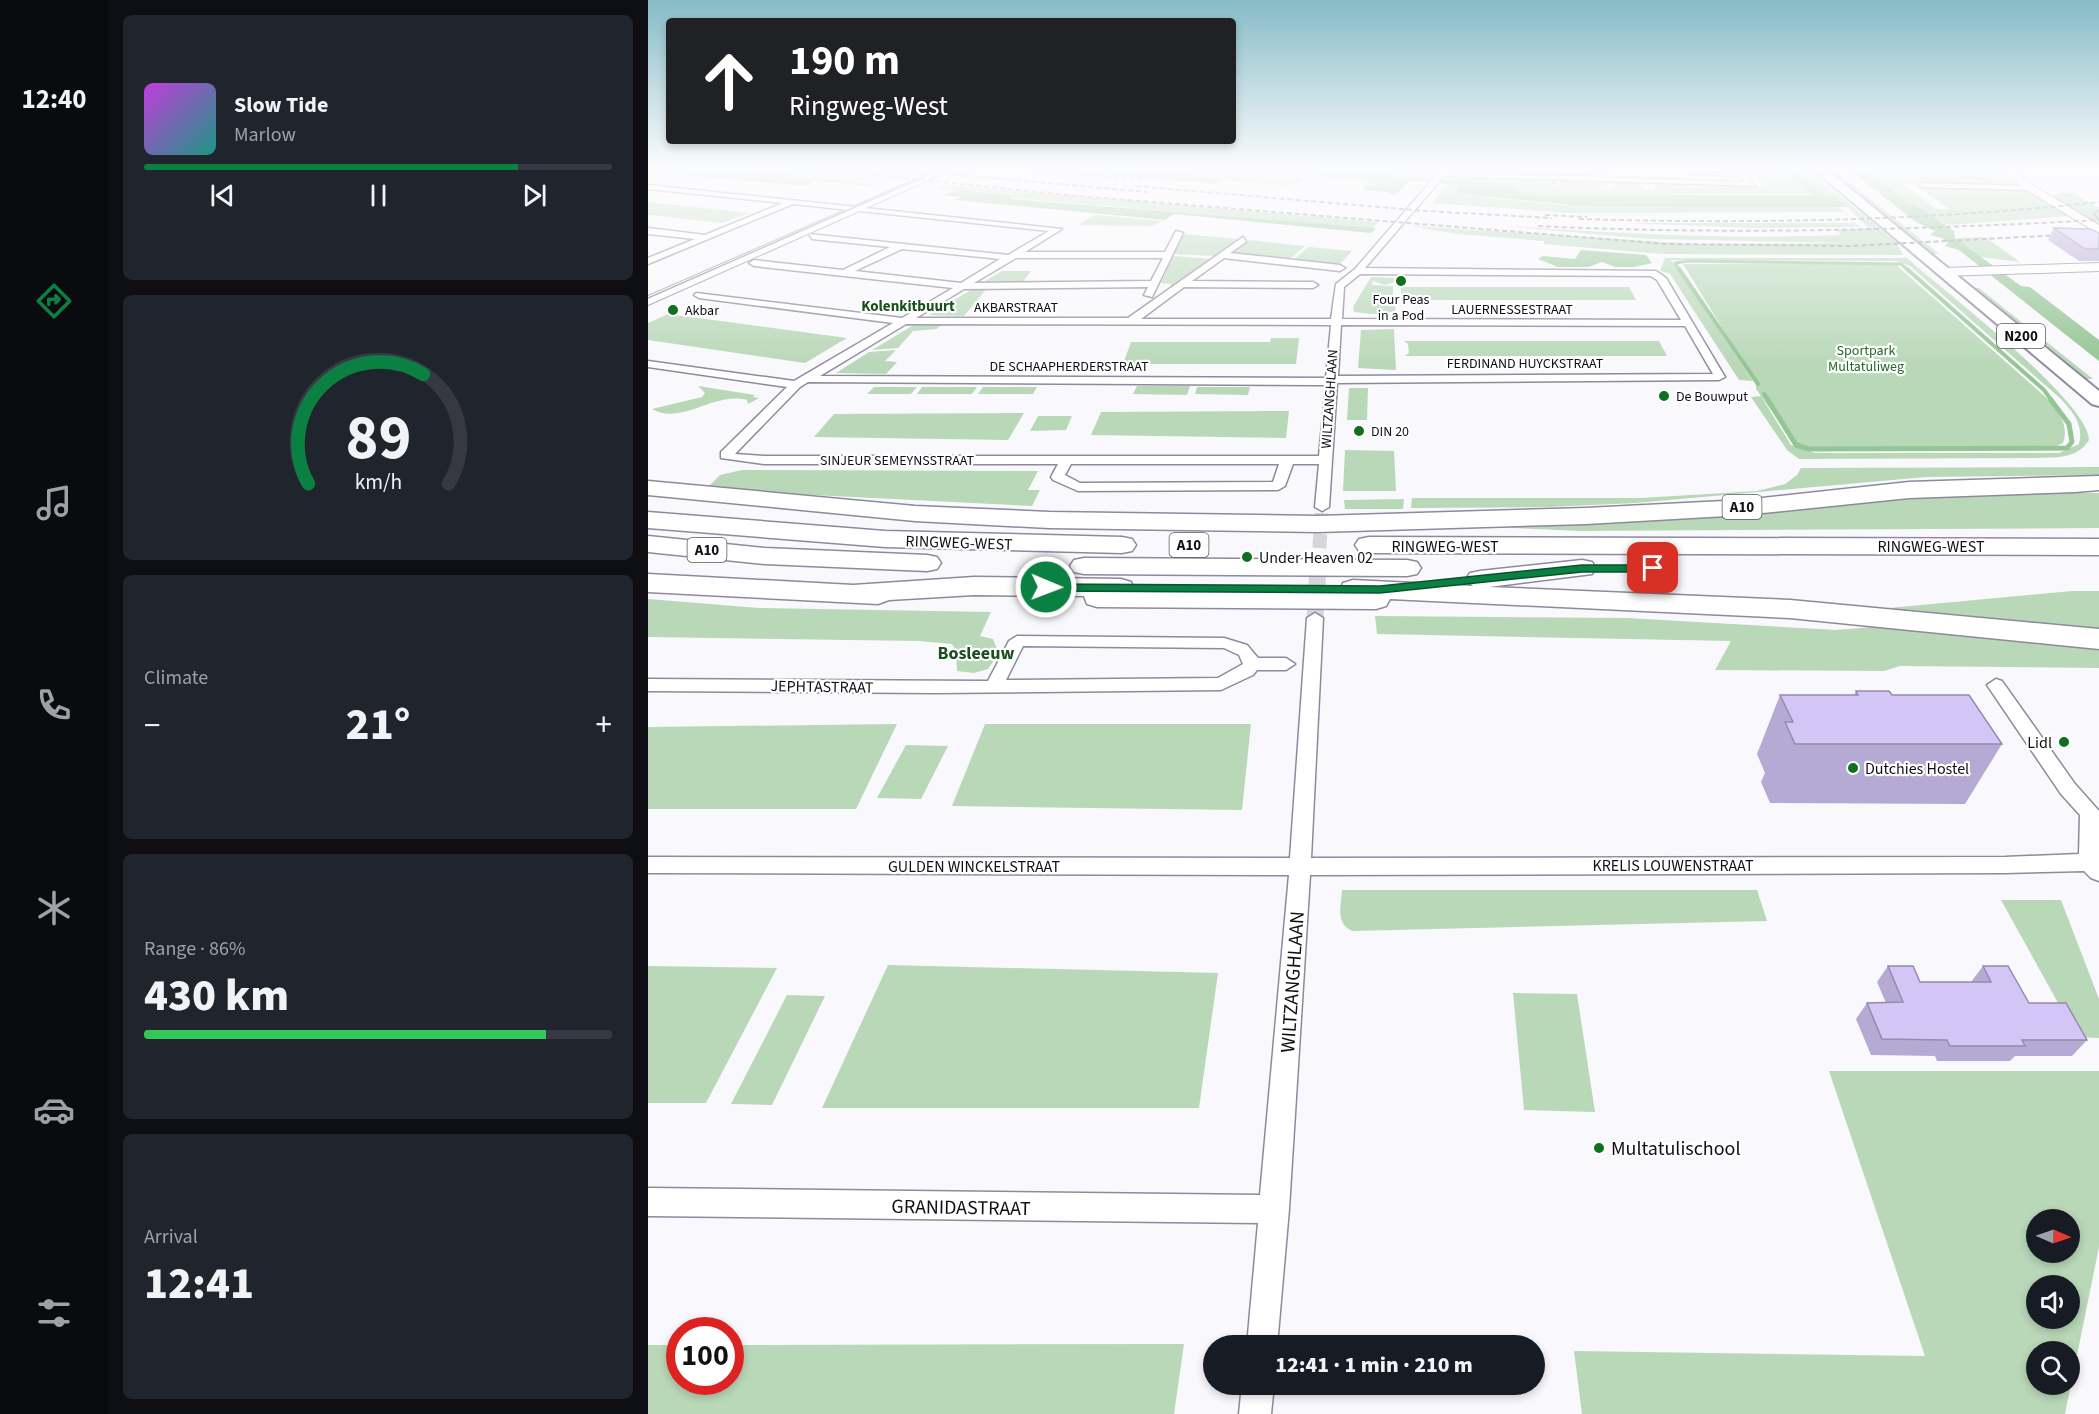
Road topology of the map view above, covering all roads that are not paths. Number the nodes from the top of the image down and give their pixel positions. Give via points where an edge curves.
1 (672, 234) edge
2 (715, 234) edge
3 (776, 234) edge
4 (808, 234) edge
5 (1050, 234) edge
6 (1179, 234) edge
7 (1390, 234) edge
8 (1905, 234) edge
9 (1920, 234) edge
10 (812, 237) dead end
11 (705, 238) junction
12 (1925, 238) dead end
13 (1243, 240) dead end
14 (902, 246) junction
15 (1168, 255) junction
16 (1222, 255) junction
17 (1014, 256) junction
18 (648, 261) edge
19 (754, 263) dead end
20 (1945, 264) junction
21 (2099, 267) edge
22 (1340, 268) dead end
23 (1357, 272) junction
24 (1976, 272) junction
25 (2005, 272) junction
26 (844, 273) junction
27 (2099, 273) edge
28 (1154, 284) junction
29 (1183, 284) junction
30 (1313, 285) dead end
31 (965, 286) junction
32 (648, 291) edge
33 (699, 295) dead end
34 (648, 301) edge
35 (1136, 318) junction
36 (905, 321) junction
37 (1335, 322) junction
38 (1689, 323) junction
39 (2063, 349) dead end
40 (648, 364) edge
41 (1331, 381) junction
42 (802, 382) junction
43 (2099, 400) edge
44 (1066, 460) junction
45 (1287, 460) junction
46 (1325, 460) junction
47 (2099, 483) edge
48 (2067, 486) junction
49 (648, 488) edge
50 (2099, 488) edge
51 (1322, 507) tunnel mouth
52 (648, 520) edge
53 (1024, 521) junction
54 (1395, 523) junction
55 (827, 536) junction
56 (648, 544) edge
57 (1552, 546) junction
58 (2099, 547) edge
59 (765, 556) junction
60 (1582, 568) junction
61 (2099, 568) edge
62 (648, 583) edge
63 (974, 586) junction
64 (1380, 590) junction
65 (856, 592) junction
66 (1491, 597) junction
67 (1315, 618) tunnel mouth
68 (2099, 639) edge
69 (1252, 664) junction
70 (1286, 664) dead end
71 (648, 685) edge
72 (995, 685) junction
73 (1996, 685) dead end
74 (2094, 812) edge
75 (648, 864) edge
76 (1299, 866) junction
77 (2094, 867) edge
78 (648, 1202) edge
79 (1275, 1209) junction
80 (1263, 1335) edge
81 (1257, 1395) edge
82 (1255, 1414) edge

1 - 11 street
2 - 11 street
3 - 32 main road
4 - 34 main road
5 - 17 street
6 - 15 street
7 - 23 street, WILTZANGHLAAN
8 - 20 main road, N200
9 - 12 main road
10 - 14 street
11 - 18 street
13 - 16 street
14 - 17 street
14 - 26 street
15 - 17 street
15 - 28 street
16 - 22 street
16 - 29 street
17 - 31 street
19 - 26 street
20 - 24 main road
20 - 43 main road, N200
21 - 25 main road
23 - 37 street, WILTZANGHLAAN via 1353,282 1340,292
23 - 38 street via 1653,273
24 - 25 main road
24 - 39 main road, N200
25 - 27 main road
26 - 31 street
28 - 31 street
28 - 35 street
29 - 30 street
29 - 35 street
31 - 36 street
33 - 36 street, AKBARSTRAAT
35 - 36 street, AKBARSTRAAT
35 - 37 street, AKBARSTRAAT
36 - 42 street
37 - 38 street, LAUERNESSESTRAAT
37 - 41 street, WILTZANGHLAAN
38 - 41 street, FERDINAND HUYCKSTRAAT via 1719,377
40 - 42 street, DE SCHAAPHERDERSTRAAT
41 - 42 street, DE SCHAAPHERDERSTRAAT
41 - 46 street, WILTZANGHLAAN
42 - 44 street, SINJEUR SEMEYNSSTRAAT via 726,455 765,460
44 - 45 street, SINJEUR SEMEYNSSTRAAT
44 - 45 street via 1058,477 1078,487 1278,486
45 - 46 street, SINJEUR SEMEYNSSTRAAT
46 - 51 street, WILTZANGHLAAN
47 - 48 highway, A10
48 - 50 highway, A10
48 - 54 highway, A10 via 1906,491 1723,509
49 - 53 highway, A10 via 815,506
52 - 55 highway, RINGWEG-WEST / A10
53 - 54 highway, A10
53 - 55 highway, A10
54 - 57 highway, A10
55 - 57 highway, RINGWEG-WEST / A10 via 998,544
56 - 59 highway, RINGWEG-WEST / A10
57 - 58 highway, RINGWEG-WEST / A10
59 - 60 highway, RINGWEG-WEST / A10 via 990,566
59 - 63 highway, A10 via 880,579
60 - 61 highway, RINGWEG-WEST / A10
60 - 64 highway, A10
62 - 65 highway, A10
63 - 64 highway, A10
63 - 65 highway, A10
64 - 66 highway, A10
65 - 66 highway, A10 via 900,597
66 - 68 highway, A10 via 1790,609
67 - 76 street, WILTZANGHLAAN
69 - 70 street
69 - 72 street, JEPHTASTRAAT via 1247,671 1221,684
69 - 72 street via 1241,648 1224,643 1017,641
71 - 72 street, JEPHTASTRAAT
73 - 74 street via 2068,789
74 - 77 street
75 - 76 street, GULDEN WINCKELSTRAAT
76 - 77 street, KRELIS LOUWENSTRAAT via 2046,863
76 - 79 street, WILTZANGHLAAN
78 - 79 street, GRANIDASTRAAT
79 - 80 street, WILTZANGHLAAN
81 - 82 street

